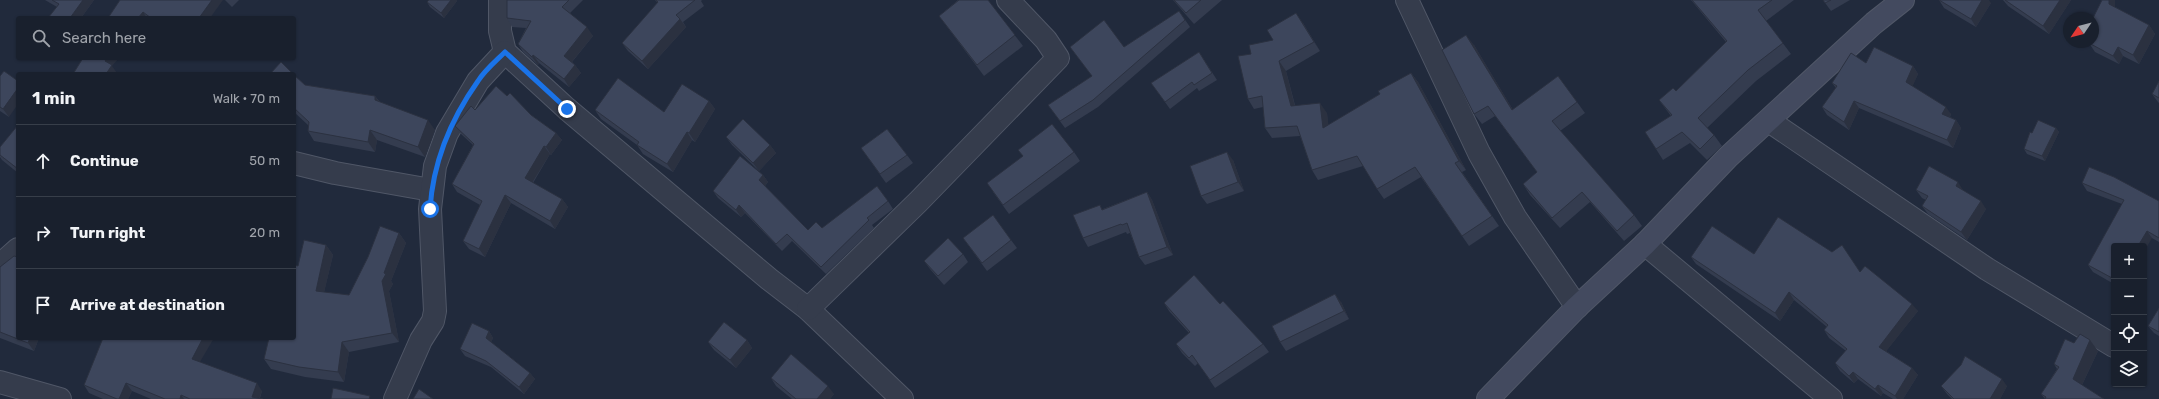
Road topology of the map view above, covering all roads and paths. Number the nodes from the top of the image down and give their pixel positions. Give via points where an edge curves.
1 (500, 0) edge
2 (1008, 0) edge
3 (1407, 0) edge
4 (1903, 0) edge
5 (505, 52) junction
6 (1769, 121) junction
7 (296, 163) edge
8 (431, 190) junction
9 (1645, 244) junction
10 (16, 251) edge
11 (0, 265) edge
12 (1577, 307) junction
13 (808, 309) junction
14 (2111, 344) edge
15 (0, 382) edge
16 (60, 399) edge
17 (395, 399) edge
18 (902, 399) edge
19 (1488, 399) edge
20 (1831, 399) edge

1 - 5 street via 500,31
2 - 13 street via 1046,40 1058,58 918,202
3 - 12 street via 1478,154 1515,217
4 - 6 street via 1874,23
5 - 8 street via 478,81 447,133
5 - 13 street via 567,109
6 - 9 street via 1728,158
6 - 14 street via 1987,269
7 - 8 street
8 - 17 street via 435,311 433,321 421,340
9 - 12 street
9 - 20 street
10 - 11 street
12 - 19 street
13 - 18 street
15 - 16 street

